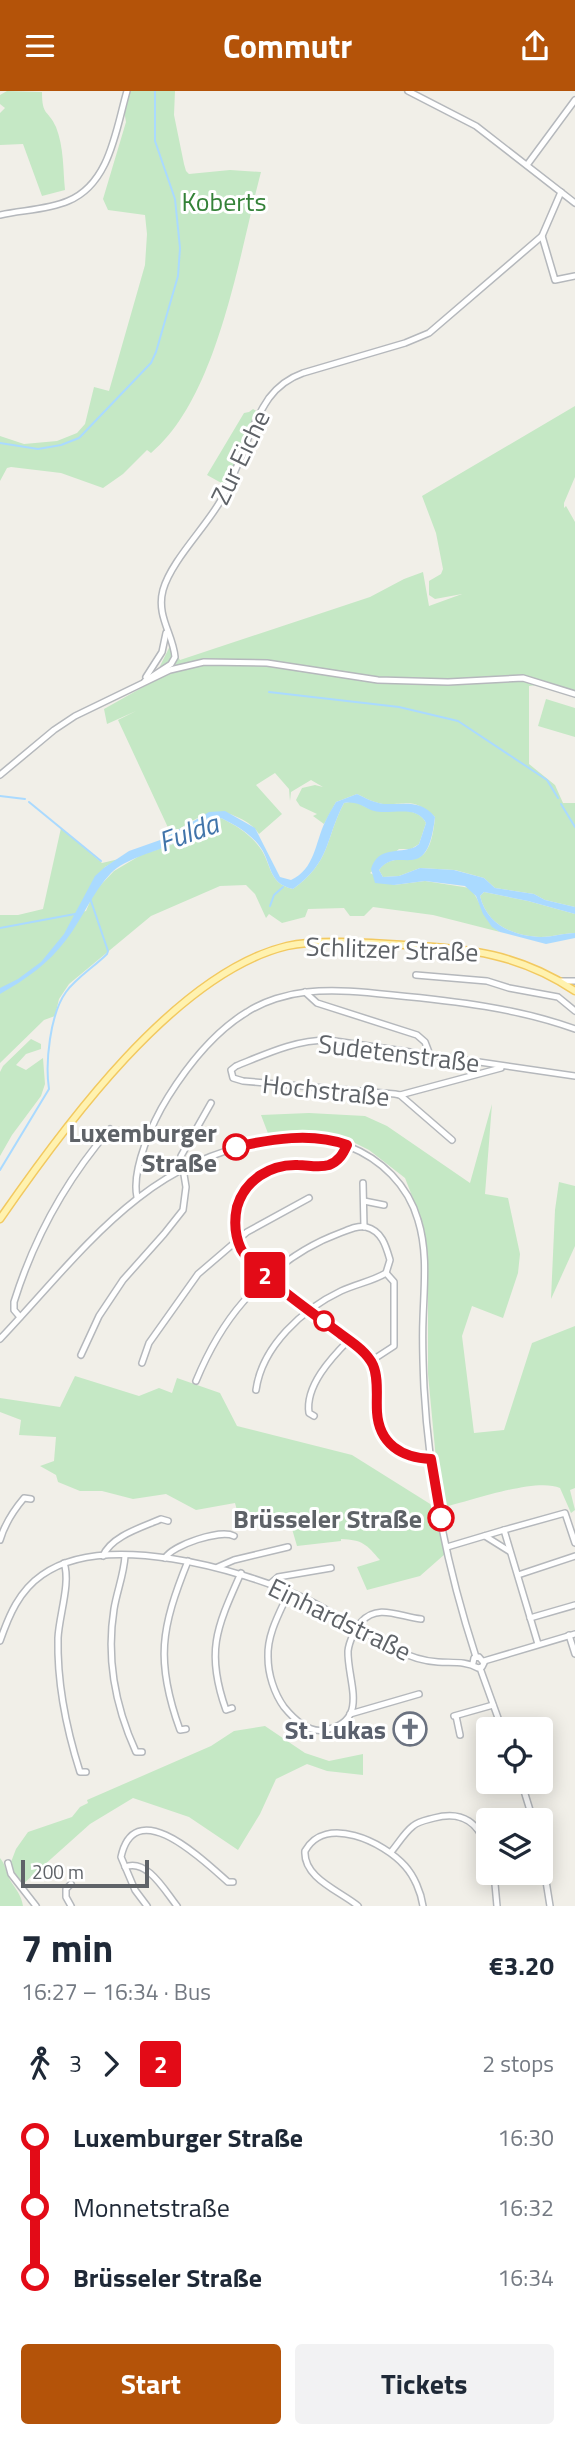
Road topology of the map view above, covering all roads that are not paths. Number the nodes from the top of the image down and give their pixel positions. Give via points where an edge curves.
1 (127, 91) edge
2 (408, 91) edge
3 (417, 93) edge
4 (575, 100) edge
5 (527, 165) junction
6 (562, 193) junction
7 (575, 203) edge
8 (0, 215) edge
9 (542, 236) junction
10 (575, 276) edge
11 (166, 630) junction
12 (143, 682) junction
13 (575, 694) edge
14 (0, 775) edge
15 (416, 975) dead end
16 (560, 981) junction
17 (575, 981) edge
18 (575, 991) edge
19 (305, 992) junction
20 (575, 1011) edge
21 (575, 1028) edge
22 (430, 1055) junction
23 (505, 1067) junction
24 (230, 1074) joint
25 (575, 1076) edge
26 (400, 1095) junction
27 (211, 1104) dead end
28 (110, 1129) dead end
29 (452, 1140) dead end
30 (347, 1145) junction
31 (182, 1168) junction
32 (363, 1183) dead end
33 (137, 1197) junction
34 (309, 1198) dead end
35 (364, 1201) junction
36 (384, 1205) dead end
37 (0, 1219) edge
38 (365, 1227) junction
39 (237, 1239) junction
40 (386, 1273) junction
41 (267, 1276) junction
42 (310, 1310) junction
43 (20, 1317) junction
44 (0, 1339) edge
45 (349, 1340) junction
46 (81, 1355) dead end
47 (371, 1361) junction
48 (142, 1363) dead end
49 (196, 1381) dead end
50 (256, 1390) dead end
51 (314, 1416) dead end
52 (431, 1459) junction
53 (31, 1499) dead end
54 (168, 1521) dead end
55 (504, 1530) junction
56 (233, 1536) dead end
57 (485, 1536) junction
58 (0, 1539) edge
59 (575, 1543) edge
60 (288, 1547) dead end
61 (447, 1547) junction
62 (511, 1552) junction
63 (103, 1556) junction
64 (125, 1556) junction
65 (575, 1556) edge
66 (165, 1558) junction
67 (188, 1561) junction
68 (64, 1563) junction
69 (218, 1567) junction
70 (331, 1568) dead end
71 (241, 1573) junction
72 (518, 1575) junction
73 (270, 1584) junction
74 (289, 1592) junction
75 (575, 1605) edge
76 (530, 1618) junction
77 (421, 1619) dead end
78 (357, 1627) junction
79 (572, 1635) edge
80 (0, 1641) edge
81 (538, 1644) junction
82 (575, 1654) edge
83 (474, 1660) junction
84 (484, 1661) junction
85 (481, 1668) junction
86 (419, 1694) dead end
87 (493, 1705) junction
88 (232, 1708) dead end
89 (350, 1714) junction
90 (498, 1717) edge
91 (465, 1725) dead end
92 (458, 1727) junction
93 (186, 1729) dead end
94 (460, 1735) dead end
95 (142, 1752) dead end
96 (86, 1772) dead end
97 (476, 1829) edge
98 (391, 1852) junction
99 (8, 1863) dead end
100 (125, 1867) junction
101 (233, 1882) dead end
102 (71, 1884) dead end
103 (495, 1885) edge
104 (547, 1885) edge
105 (36, 1906) edge
106 (71, 1906) edge
107 (146, 1906) edge
108 (177, 1906) edge
109 (358, 1906) edge
110 (423, 1906) edge
111 (497, 1906) edge
112 (550, 1906) edge

1 - 8 street via 108,155 93,183 69,201
2 - 3 street
3 - 5 street via 476,126
4 - 5 street
5 - 6 street
6 - 7 street
6 - 9 street
9 - 10 street via 555,280
9 - 11 street, Zur Eiche via 429,333 303,373 277,388 252,428 221,501 166,583 161,607
11 - 12 street via 162,652
11 - 12 street, Zur Eiche via 174,660
12 - 13 street via 184,666 239,661 378,680 523,678
12 - 14 street via 64,723
15 - 20 street via 487,981 558,997
16 - 17 street
16 - 18 main road, Schlitzer Straße
16 - 37 main road, Schlitzer Straße via 502,956 452,947 288,946 249,960 211,981 143,1040 66,1126
19 - 21 street via 364,992 452,1001
19 - 22 street via 317,1003 418,1035
19 - 33 street via 246,1012 187,1069 148,1138 135,1184
22 - 23 street, Sudetenstraße
22 - 24 street, Sudetenstraße via 315,1040 236,1066
23 - 25 street, Sudetenstraße
23 - 26 street
24 - 26 street, Hochstraße via 243,1081
26 - 29 street, Hochstraße
27 - 31 street via 181,1156
28 - 43 street via 69,1181 38,1238 14,1302
30 - 31 street via 314,1139 273,1140 226,1150
30 - 39 street via 330,1164 281,1166 257,1177 238,1205
30 - 52 street via 392,1175 409,1198 420,1226 424,1389
31 - 33 street
31 - 46 street via 186,1187 183,1210 123,1280
32 - 35 street
33 - 43 street via 94,1236
34 - 39 street
35 - 36 street
35 - 38 street
38 - 40 street via 385,1243 390,1260
38 - 41 street via 354,1227 310,1246
39 - 41 street via 249,1260
39 - 48 street via 198,1274 149,1343
40 - 42 street via 340,1291
40 - 47 street via 394,1282 394,1346
41 - 42 street
41 - 49 street via 232,1315
42 - 45 street
42 - 50 street via 277,1343
43 - 44 street
45 - 47 street
45 - 51 street via 314,1388 308,1405
47 - 52 street via 384,1437 407,1455
52 - 61 street
53 - 58 street via 24,1498 11,1514
54 - 63 street via 161,1519 125,1537
55 - 57 street
55 - 59 street via 565,1513
55 - 62 street
56 - 66 street via 222,1534 183,1545
57 - 61 street
57 - 62 street
60 - 69 street
61 - 83 street
62 - 72 street
63 - 64 street, Einhardstraße
63 - 68 street, Einhardstraße
64 - 66 street, Einhardstraße
64 - 95 street via 111,1626 111,1664 126,1730 136,1752
65 - 72 street
66 - 67 street, Einhardstraße
67 - 69 street, Einhardstraße
67 - 93 street via 169,1610 163,1648 167,1692 180,1730
68 - 80 street, Einhardstraße via 23,1593
68 - 96 street via 67,1576 58,1637 59,1684 75,1756 80,1772
69 - 71 street, Einhardstraße
70 - 73 street via 278,1577
71 - 73 street, Einhardstraße
71 - 88 street via 220,1622 214,1655 219,1690 226,1710
72 - 76 street
73 - 74 street, Einhardstraße
74 - 78 street, Einhardstraße
74 - 89 street via 268,1650 270,1675 281,1702 303,1725 316,1731 337,1727
75 - 76 street
76 - 81 street
77 - 78 street via 381,1612
78 - 83 street, Einhardstraße via 414,1657 437,1662
78 - 89 street via 348,1653 354,1693
79 - 81 street
79 - 82 street
81 - 84 street
83 - 84 street via 481,1657
83 - 85 street via 475,1668
84 - 85 street
85 - 87 street
86 - 89 street
87 - 90 street
87 - 92 street via 455,1716
91 - 92 street
92 - 94 street
97 - 98 street via 463,1817 450,1814 415,1824
98 - 109 street via 346,1834 321,1835 310,1841 304,1851 308,1867
98 - 110 street via 407,1867
99 - 105 street
100 - 101 street via 121,1857 129,1837 151,1830 196,1853
100 - 107 street
100 - 108 street via 146,1869
102 - 106 street via 66,1897
103 - 111 street
104 - 112 street

